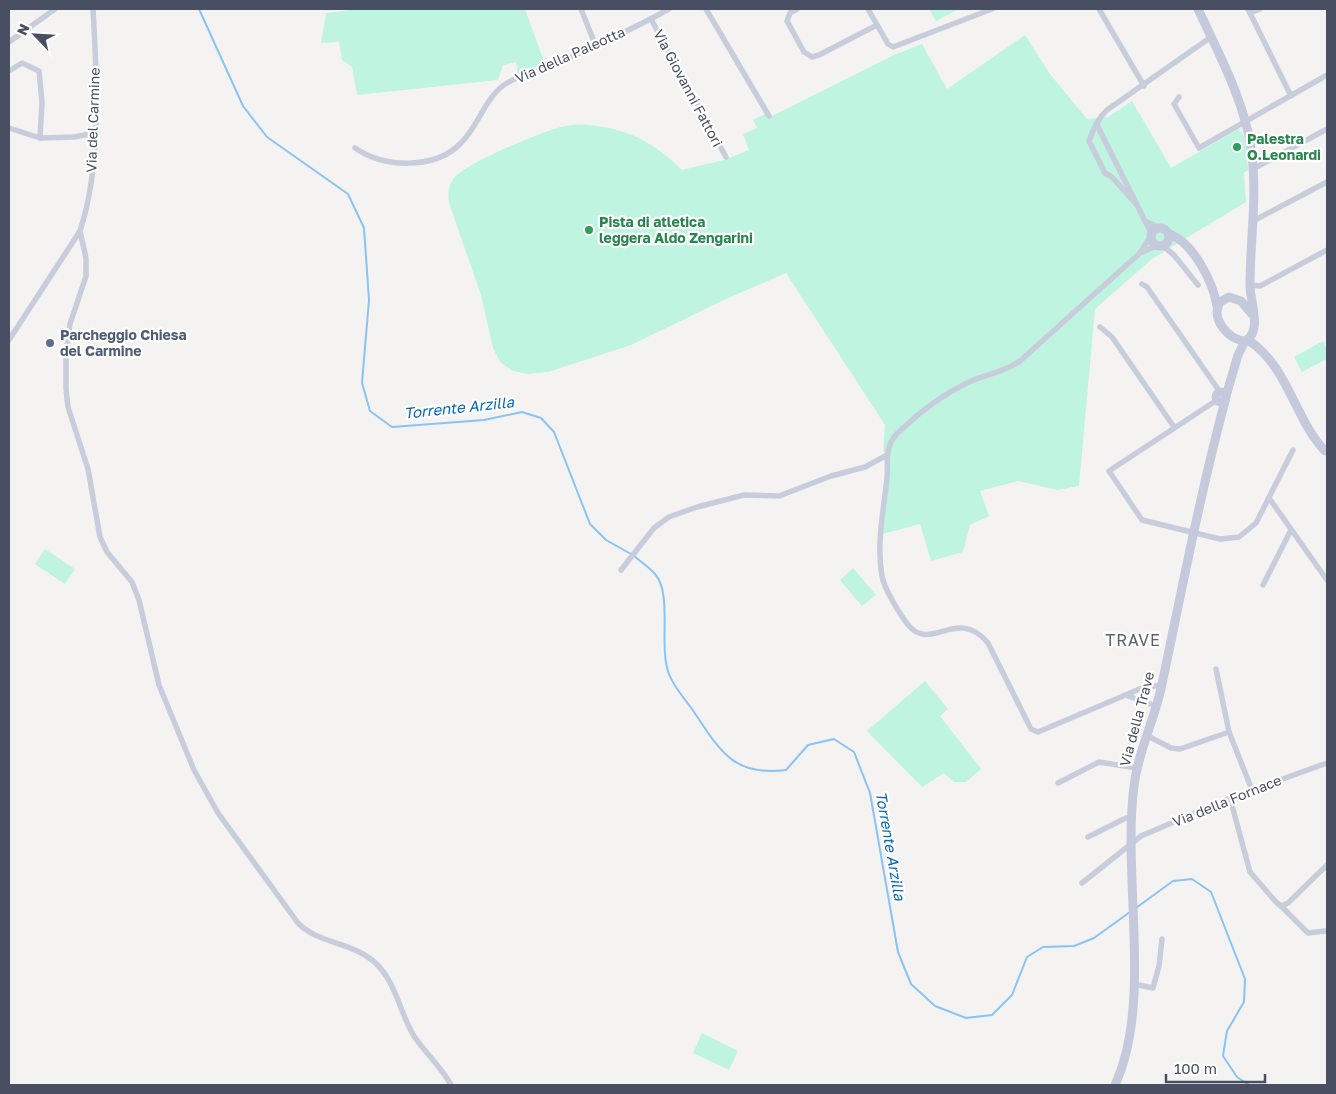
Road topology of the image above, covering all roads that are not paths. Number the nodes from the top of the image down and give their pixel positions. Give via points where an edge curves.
1 (55, 9) edge
2 (93, 9) edge
3 (581, 9) edge
4 (669, 9) edge
5 (706, 9) edge
6 (797, 9) edge
7 (868, 9) edge
8 (992, 9) edge
9 (1099, 9) edge
10 (1198, 9) edge
11 (1260, 9) edge
12 (1249, 11) edge
13 (651, 18) junction
14 (877, 25) junction
15 (1211, 37) junction
16 (9, 42) edge
17 (595, 44) junction
18 (9, 71) edge
19 (1327, 75) edge
20 (1144, 86) junction
21 (1291, 96) junction
22 (1179, 97) dead end
23 (769, 116) dead end
24 (1245, 122) junction
25 (1097, 125) junction
26 (9, 128) edge
27 (1327, 129) edge
28 (94, 132) junction
29 (40, 138) junction
30 (355, 148) dead end
31 (726, 157) dead end
32 (1253, 169) junction
33 (1327, 182) edge
34 (1136, 204) junction
35 (1253, 221) junction
36 (1147, 222) junction
37 (1160, 228) junction
38 (80, 231) junction
39 (1169, 234) junction
40 (1151, 235) junction
41 (1186, 244) junction
42 (1162, 245) junction
43 (1327, 250) edge
44 (1140, 253) junction
45 (1142, 284) dead end
46 (1198, 285) dead end
47 (1250, 285) junction
48 (1214, 289) junction
49 (1232, 297) junction
50 (1217, 306) junction
51 (1252, 314) junction
52 (1100, 327) dead end
53 (1255, 330) junction
54 (1231, 337) junction
55 (9, 340) edge
56 (1246, 341) junction
57 (1238, 354) junction
58 (1265, 354) junction
59 (1221, 397) junction
60 (1174, 427) junction
61 (1293, 450) dead end
62 (1326, 453) edge
63 (887, 455) junction
64 (1269, 498) junction
65 (1292, 530) junction
66 (1192, 533) junction
67 (621, 570) dead end
68 (1327, 580) edge
69 (1263, 585) dead end
70 (1216, 669) dead end
71 (1162, 685) junction
72 (1125, 695) junction
73 (1156, 706) junction
74 (1229, 732) junction
75 (1148, 736) junction
76 (1327, 763) edge
77 (1137, 768) junction
78 (1058, 783) dead end
79 (1252, 790) junction
80 (1230, 798) junction
81 (1131, 818) junction
82 (1088, 837) dead end
83 (1130, 846) junction
84 (1327, 865) edge
85 (1082, 883) dead end
86 (1282, 906) junction
87 (1325, 931) dead end
88 (1162, 939) dead end
89 (1134, 984) junction
90 (451, 1085) edge
91 (1115, 1085) edge

1 - 16 street
2 - 28 street, Via del Carmine via 97,97
3 - 17 street
4 - 13 street, Via della Paleotta
5 - 23 street
6 - 14 street via 790,13 788,22 804,52 812,57
7 - 14 street
8 - 14 street via 895,47 888,44
9 - 20 street
10 - 15 main road
11 - 12 street
12 - 21 street
13 - 17 street, Via della Paleotta
13 - 31 street, Via Giovanni Fattori
15 - 20 street
15 - 24 main road
17 - 30 street, Via della Paleotta via 505,84 462,143 432,160 406,164
18 - 29 street via 22,63 39,71 42,102
19 - 21 street
20 - 25 street via 1107,110
21 - 24 street
22 - 24 street via 1174,104 1199,148
24 - 32 main road
25 - 34 street
25 - 34 street via 1089,141 1105,172
26 - 29 street
27 - 32 street
28 - 29 street via 74,137
28 - 38 street, Via del Carmine via 89,190
32 - 35 main road
33 - 35 street
34 - 36 street
35 - 47 main road
36 - 37 street
36 - 40 street
37 - 39 main road
37 - 40 main road
38 - 55 street
38 - 90 street via 86,276 70,324 66,354 68,407 88,469 100,537 136,591 159,685 194,770 218,813 298,923 312,934 371,959 381,968 392,985 413,1035
39 - 41 main road
39 - 42 main road
40 - 42 main road
40 - 44 street
41 - 42 main road
41 - 48 main road
42 - 44 street
42 - 46 street
43 - 47 street via 1260,286
44 - 63 street via 1020,362 1009,369 966,383 901,429
45 - 59 street
47 - 49 main road
47 - 51 main road
48 - 49 main road
48 - 50 main road
49 - 50 main road via 1224,298
49 - 51 main road via 1247,306
50 - 54 main road via 1218,319
51 - 53 main road
52 - 60 street via 1112,337
53 - 56 main road
53 - 58 main road
54 - 56 main road
54 - 57 main road
56 - 57 main road
56 - 58 main road
57 - 58 main road via 1250,350
57 - 59 main road via 1230,382
58 - 62 main road via 1275,366 1312,437
59 - 60 street
59 - 66 main road, Via della Trave via 1221,411
60 - 66 street via 1110,471 1142,520
61 - 64 street
63 - 67 street via 865,466 778,496 744,496 669,517 654,528
63 - 72 street via 888,475 880,539 882,571 889,593 910,627 928,635 961,627 979,633 988,643 1031,729 1038,732
64 - 65 street
64 - 66 street via 1256,523 1239,537 1220,539
65 - 68 street
65 - 69 street
66 - 71 main road, Via della Trave
70 - 74 street
71 - 72 street via 1148,686
71 - 73 main road, Via della Trave
72 - 73 street
73 - 75 main road, Via della Trave
74 - 75 street via 1180,750
74 - 79 street
75 - 77 main road, Via della Trave
76 - 79 street, Via della Fornace
77 - 78 street via 1099,762
77 - 81 main road, Via della Trave
79 - 80 street, Via della Fornace
80 - 83 street, Via della Fornace via 1141,836
80 - 86 street via 1250,872
81 - 82 street
81 - 83 main road, Via della Trave
83 - 85 street, Via della Fornace
83 - 89 main road, Via della Trave
84 - 86 street via 1288,904
86 - 87 street via 1308,933
88 - 89 street via 1153,988
89 - 91 main road, Via della Trave via 1128,1042

